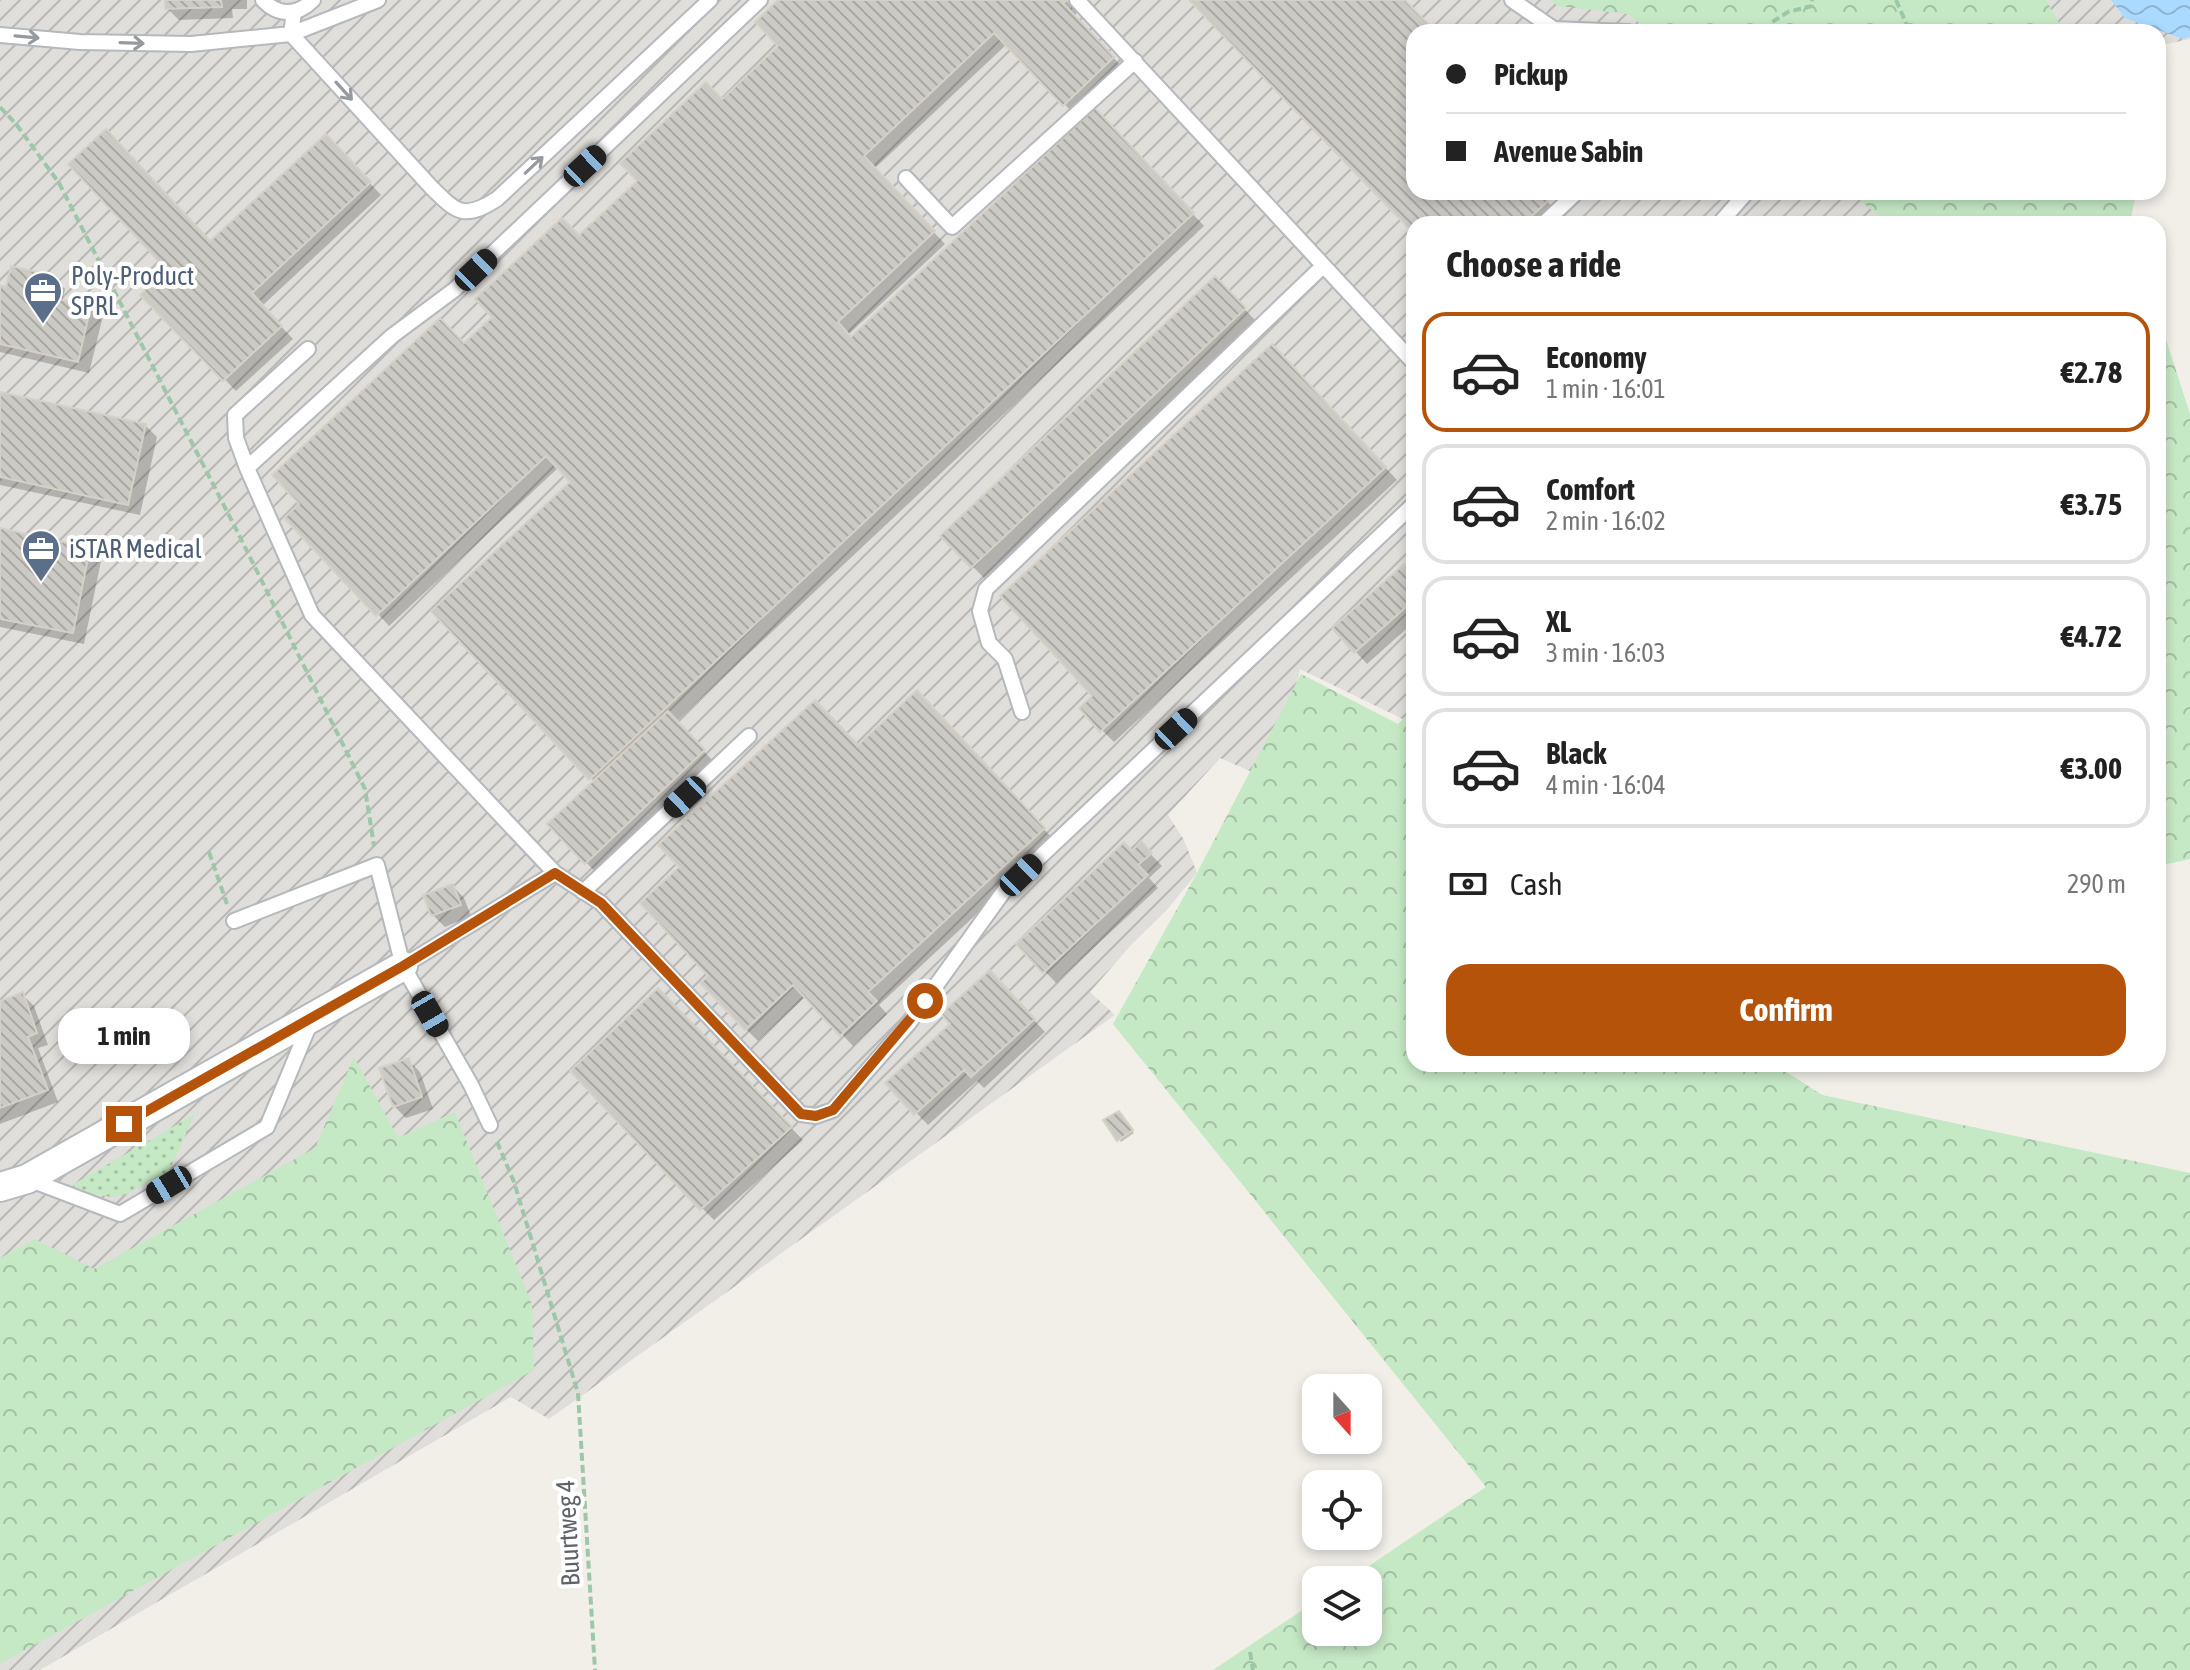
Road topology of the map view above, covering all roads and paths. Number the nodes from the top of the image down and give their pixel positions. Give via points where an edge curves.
1 (263, 0) edge
2 (313, 0) edge
3 (378, 0) edge
4 (710, 0) edge
5 (760, 0) edge
6 (1077, 0) edge
7 (1512, 0) edge
8 (1812, 0) edge
9 (1896, 0) edge
10 (294, 12) junction
11 (1546, 24) edge
12 (1769, 24) edge
13 (1906, 24) edge
14 (291, 34) junction
15 (0, 35) edge
16 (1135, 61) junction
17 (0, 107) edge
18 (906, 178) dead end
19 (1568, 200) edge
20 (1740, 200) edge
21 (1552, 216) edge
22 (1726, 216) edge
23 (1323, 266) junction
24 (1406, 347) edge
25 (308, 349) dead end
26 (247, 468) junction
27 (1406, 512) edge
28 (1022, 712) dead end
29 (749, 736) dead end
30 (209, 852) dead end
31 (377, 865) junction
32 (555, 873) junction
33 (583, 892) junction
34 (234, 921) joint
35 (403, 966) junction
36 (313, 1017) junction
37 (490, 1125) joint
38 (27, 1179) junction
39 (0, 1187) edge
40 (1250, 1652) dead end
41 (595, 1670) edge
42 (1253, 1670) edge

1 - 10 lane via 273,9
2 - 10 lane
3 - 14 lane
14 -> 4 lane via 450,207 464,213 479,211 497,199
5 - 26 lane via 454,290 392,336
6 - 16 lane
7 - 11 lane
8 - 12 path via 1812,6
9 - 13 path
10 - 14 lane
15 -> 14 lane via 176,45
16 - 18 lane via 952,227
16 - 23 lane
17 - 31 path via 59,183 237,531 365,789
19 - 21 lane
20 - 22 lane
23 - 24 lane
23 - 28 lane via 986,589 980,611 989,643 1005,659
25 - 26 lane via 235,415 236,438
26 - 32 lane via 312,615
27 - 33 lane via 1004,891 909,1023 833,1110 801,1114 601,903
29 - 33 lane
30 - 34 path
31 - 34 lane
31 - 35 lane
32 - 33 lane
32 - 35 lane
35 - 36 street
35 - 37 lane
36 - 38 street
36 - 38 lane via 267,1127 120,1214
37 - 41 path, Buurtweg 4 via 514,1182 578,1393
38 - 39 street
40 - 42 path

